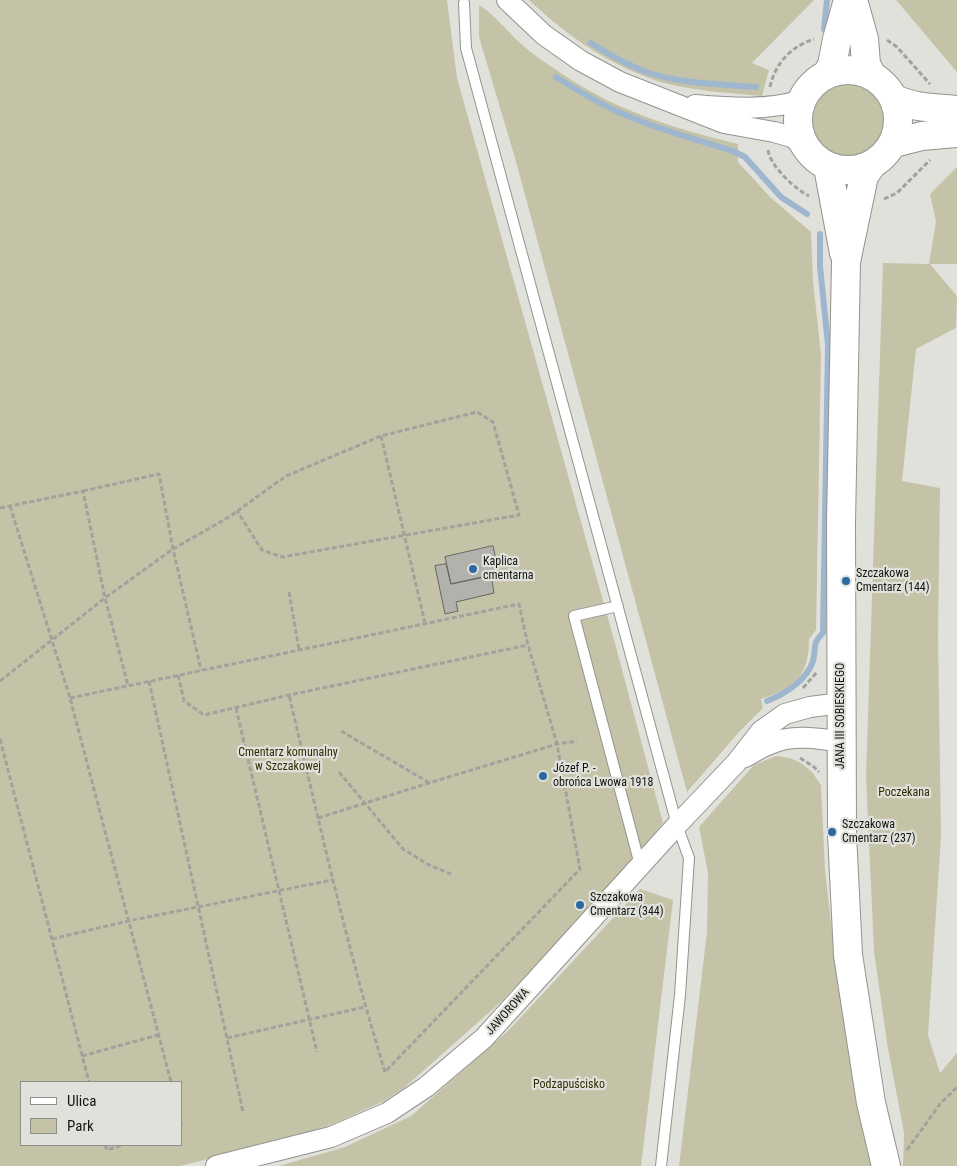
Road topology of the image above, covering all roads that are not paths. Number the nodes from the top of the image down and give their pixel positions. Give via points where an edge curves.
1 (507, 0) edge
2 (848, 0) edge
3 (853, 0) edge
4 (464, 3) dead end
5 (827, 74) junction
6 (871, 74) junction
7 (894, 99) junction
8 (802, 100) junction
9 (678, 104) junction
10 (957, 110) edge
11 (957, 133) edge
12 (894, 142) junction
13 (806, 148) junction
14 (871, 166) junction
15 (828, 167) junction
16 (846, 262) junction
17 (618, 606) junction
18 (841, 703) junction
19 (841, 742) junction
20 (736, 762) junction
21 (677, 824) junction
22 (640, 865) junction
23 (894, 1160) edge
24 (216, 1166) edge
25 (661, 1166) edge

1 - 9 street via 544,35 581,61 620,82
2 - 5 street
3 - 6 street
4 - 17 lane via 466,48
5 - 6 street via 856,70
5 - 8 street via 816,81
6 - 7 street via 885,84
7 - 10 street
7 - 12 street via 899,113
8 - 9 street via 792,104 746,108
8 - 13 street via 798,116 799,133
9 - 13 street via 724,123 792,137
11 - 12 street
12 - 14 street
13 - 15 street
14 - 15 street via 842,171
14 - 16 street via 864,176
15 - 16 street
16 - 18 street, JANA III SOBIESKIEGO
17 - 21 lane
17 - 22 lane via 574,616
18 - 19 street, JANA III SOBIESKIEGO
18 - 20 street, JAWOROWA via 785,714 761,731
19 - 20 street, JAWOROWA via 815,737 796,738 771,743
19 - 23 street, JANA III SOBIESKIEGO via 848,955 871,1103
20 - 21 street, JAWOROWA
21 - 22 street, JAWOROWA
21 - 25 lane via 689,858 680,995
22 - 24 street, JAWOROWA via 484,1038 426,1087 387,1113 331,1137

